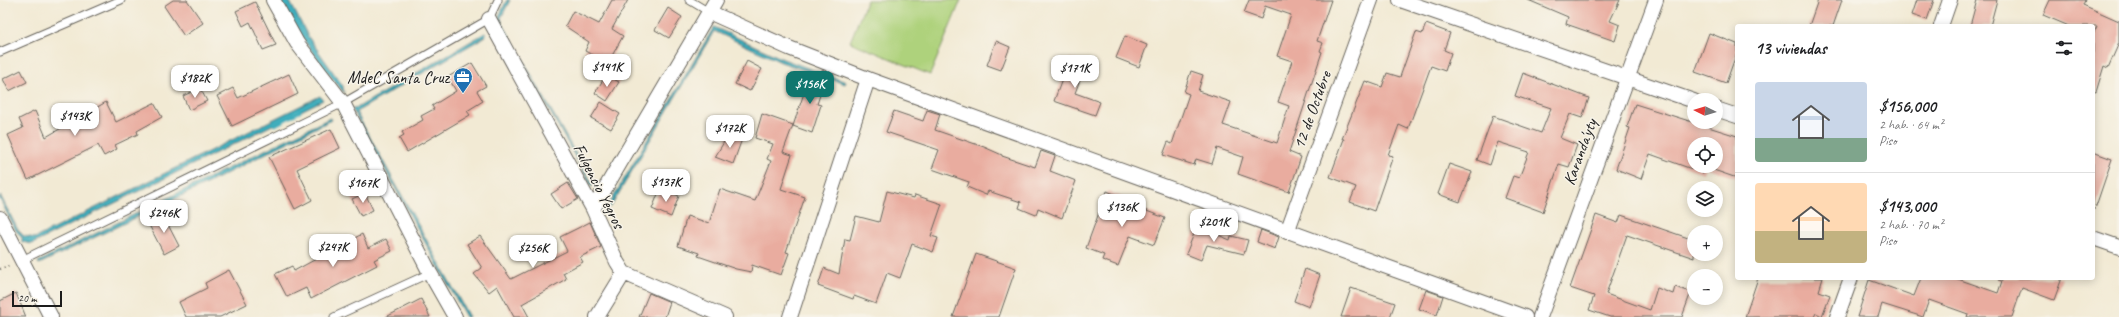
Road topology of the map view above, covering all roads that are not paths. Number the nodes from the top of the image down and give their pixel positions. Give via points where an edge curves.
1 (121, 0) edge
2 (273, 0) edge
3 (498, 0) edge
4 (690, 0) edge
5 (1371, 0) edge
6 (1400, 0) edge
7 (1656, 0) edge
8 (1950, 0) edge
9 (712, 6) edge
10 (489, 19) junction
11 (1942, 24) edge
12 (0, 52) edge
13 (1626, 78) junction
14 (868, 79) junction
15 (1687, 99) edge
16 (343, 103) junction
17 (1723, 111) edge
18 (1735, 115) edge
19 (593, 209) junction
20 (0, 219) edge
21 (1287, 232) junction
22 (2095, 239) edge
23 (2119, 247) edge
24 (20, 256) junction
25 (624, 272) junction
26 (430, 273) junction
27 (1850, 280) edge
28 (51, 317) edge
29 (334, 317) edge
30 (455, 317) edge
31 (596, 317) edge
32 (725, 317) edge
33 (790, 317) edge
34 (1525, 317) edge
35 (1540, 317) edge
36 (1837, 317) edge

1 - 12 lane
2 - 16 street via 297,43
3 - 10 lane
4 - 9 lane
5 - 21 street, 12 de Octubre
6 - 13 street
7 - 13 street, Karanda'yty
8 - 11 street
9 - 14 street via 789,48
9 - 19 street
10 - 16 lane
10 - 19 street, Fulgencio Yegros
13 - 15 street
13 - 35 street, Karanda'yty
14 - 21 street
14 - 33 street
16 - 24 lane
16 - 26 street
17 - 18 street
19 - 25 street, Fulgencio Yegros
20 - 24 street
21 - 34 street
22 - 23 street
24 - 28 street
25 - 31 street
25 - 32 street
26 - 29 lane
26 - 30 street
27 - 36 street

